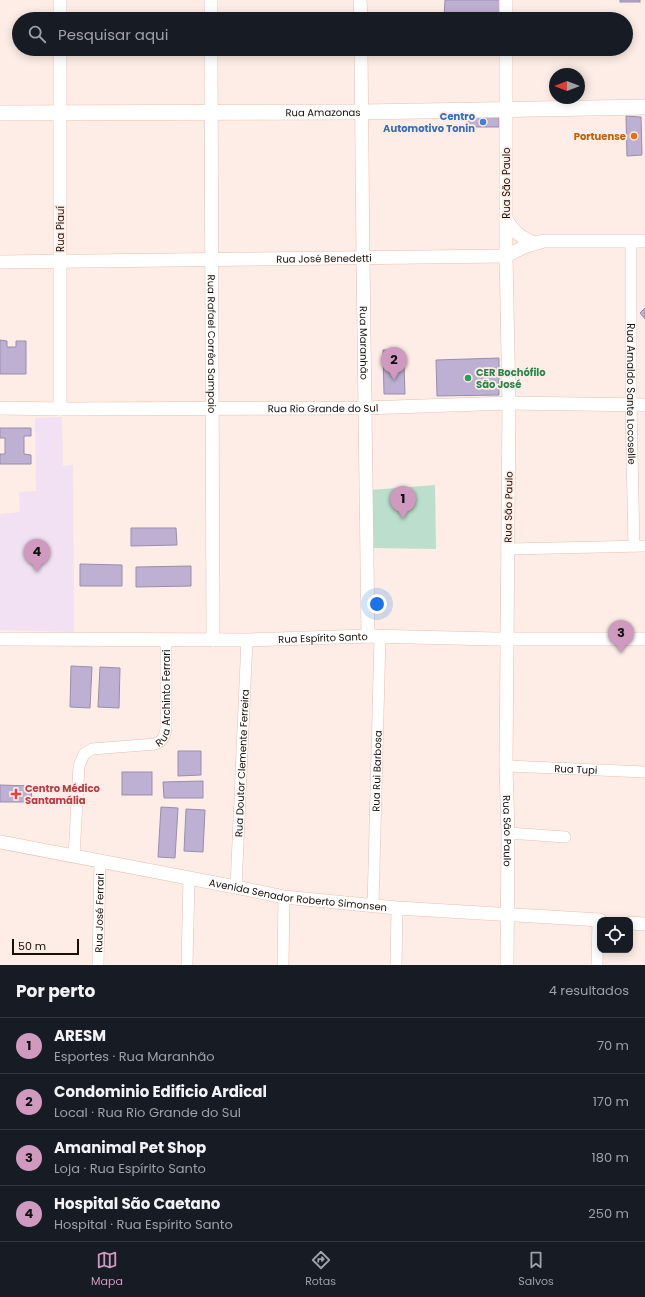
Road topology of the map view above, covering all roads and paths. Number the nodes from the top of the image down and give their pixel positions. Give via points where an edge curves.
1 (60, 0) edge
2 (211, 0) edge
3 (360, 0) edge
4 (506, 0) edge
5 (60, 12) edge
6 (211, 12) edge
7 (361, 12) edge
8 (506, 12) edge
9 (60, 56) edge
10 (211, 56) edge
11 (361, 56) edge
12 (506, 56) edge
13 (645, 107) edge
14 (507, 110) junction
15 (211, 112) junction
16 (361, 112) junction
17 (0, 113) edge
18 (61, 113) junction
19 (506, 219) junction
20 (645, 241) edge
21 (631, 242) junction
22 (535, 243) junction
23 (506, 256) junction
24 (211, 259) junction
25 (363, 259) junction
26 (0, 262) edge
27 (60, 262) junction
28 (509, 403) junction
29 (631, 405) junction
30 (645, 405) edge
31 (0, 408) edge
32 (212, 408) junction
33 (365, 408) junction
34 (60, 409) junction
35 (640, 546) edge
36 (507, 549) junction
37 (374, 636) junction
38 (507, 638) junction
39 (0, 639) edge
40 (645, 639) edge
41 (166, 640) junction
42 (213, 640) junction
43 (247, 640) junction
44 (506, 766) junction
45 (645, 772) edge
46 (508, 833) junction
47 (565, 838) dead end
48 (0, 842) edge
49 (74, 856) junction
50 (100, 861) junction
51 (188, 878) junction
52 (236, 887) junction
53 (284, 897) junction
54 (373, 906) junction
55 (397, 908) junction
56 (507, 914) junction
57 (645, 919) edge
58 (597, 920) edge
59 (633, 923) edge
60 (645, 924) edge
61 (598, 953) edge
62 (98, 965) edge
63 (187, 965) edge
64 (283, 965) edge
65 (396, 965) edge
66 (507, 965) edge
67 (597, 965) edge

1 - 5 street
2 - 6 street
3 - 7 street
4 - 8 street
9 - 18 street, Rua Piauí
10 - 15 street, Rua Rafael Corrêa Sampaio
11 - 16 street, Rua Maranhão
12 - 14 street, Rua São Paulo
13 - 14 main road, Rua Amazonas
14 - 16 main road, Rua Amazonas
14 - 19 street, Rua São Paulo
15 - 16 main road, Rua Amazonas
15 - 18 main road, Rua Amazonas
15 - 24 street, Rua Rafael Corrêa Sampaio
16 - 25 street, Rua Maranhão
17 - 18 main road, Rua Amazonas
18 - 27 street, Rua Piauí
19 - 22 street via 518,234
19 - 23 street, Rua São Paulo
20 - 21 street, Rua José Benedetti
21 - 22 street, Rua José Benedetti
21 - 29 street, Rua Arnaldo Sante Locoselle
22 - 23 street, Rua José Benedetti
23 - 25 street, Rua José Benedetti
23 - 28 street, Rua São Paulo
24 - 25 street, Rua José Benedetti
24 - 27 street, Rua José Benedetti
24 - 32 street, Rua Rafael Corrêa Sampaio
25 - 33 street, Rua Maranhão
26 - 27 street, Rua José Benedetti
27 - 34 street, Rua Piauí
28 - 29 street, Rua Rio Grande do Sul
28 - 33 street, Rua Rio Grande do Sul
28 - 36 street, Rua São Paulo
29 - 30 street, Rua Rio Grande do Sul
29 - 35 street, Rua Arnaldo Sante Locoselle
31 - 34 street, Rua Rio Grande do Sul
32 - 33 street, Rua Rio Grande do Sul
32 - 34 street, Rua Rio Grande do Sul
32 - 42 street, Rua Rafael Corrêa Sampaio
33 - 37 street, Rua Maranhão
35 - 36 street
36 - 38 street, Rua São Paulo
37 - 38 street, Rua Espírito Santo
37 - 43 street, Rua Espírito Santo
37 - 54 street, Rua Rui Barbosa
38 - 40 street, Rua Espírito Santo
38 - 44 street, Rua São Paulo
39 - 41 street, Rua Espírito Santo
41 - 42 street, Rua Espírito Santo
41 - 49 street, Rua Archinto Ferrari via 164,736 156,744 92,749 84,754 79,766
42 - 43 street, Rua Espírito Santo
43 - 52 street, Rua Doutor Clemente Ferreira
44 - 45 street, Rua Tupi
44 - 46 street, Rua São Paulo
46 - 47 street
46 - 56 street, Rua São Paulo
48 - 49 street, Avenida Senador Roberto Simonsen
49 - 50 street, Avenida Senador Roberto Simonsen
50 - 51 street, Avenida Senador Roberto Simonsen
50 - 62 street, Rua José Ferrari
51 - 52 street, Avenida Senador Roberto Simonsen
51 - 63 street
52 - 53 street, Avenida Senador Roberto Simonsen
53 - 54 street, Avenida Senador Roberto Simonsen
53 - 64 street
54 - 55 street, Avenida Senador Roberto Simonsen
55 - 56 street, Avenida Senador Roberto Simonsen
55 - 65 street
56 - 58 street, Avenida Senador Roberto Simonsen
56 - 66 street, Rua São Paulo
57 - 60 street
59 - 60 street
61 - 67 street

